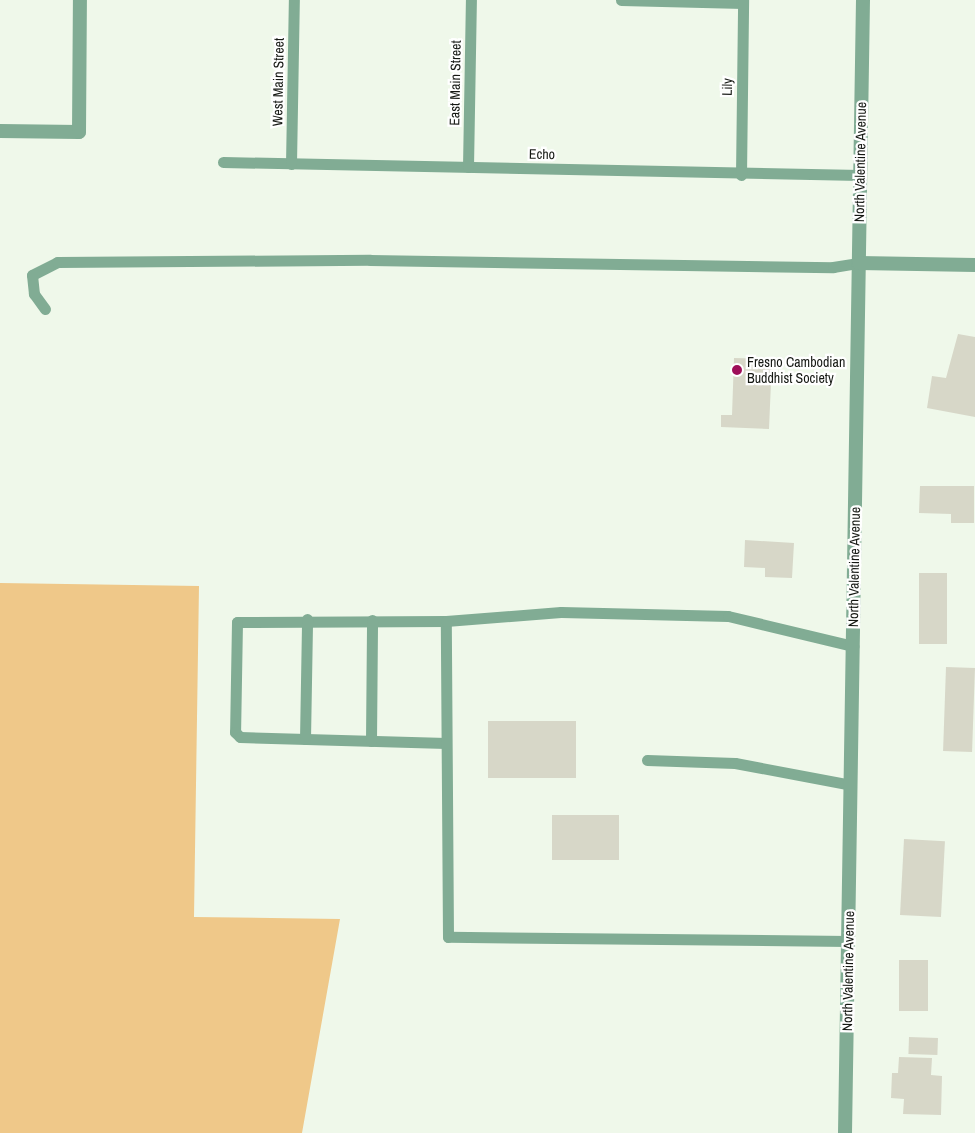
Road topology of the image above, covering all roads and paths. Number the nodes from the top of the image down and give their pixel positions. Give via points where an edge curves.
1 (80, 0) edge
2 (294, 0) edge
3 (471, 0) edge
4 (621, 0) edge
5 (863, 0) edge
6 (743, 2) edge
7 (0, 131) edge
8 (223, 162) dead end
9 (291, 164) junction
10 (468, 167) junction
11 (742, 175) junction
12 (860, 175) junction
13 (859, 264) junction
14 (975, 264) edge
15 (45, 309) dead end
16 (306, 619) junction
17 (372, 620) junction
18 (446, 621) junction
19 (853, 646) junction
20 (305, 739) junction
21 (371, 741) junction
22 (446, 743) junction
23 (647, 760) dead end
24 (851, 785) junction
25 (848, 941) junction
26 (845, 1133) edge

1 - 7 street via 79,132
2 - 9 lane, West Main Street
3 - 10 lane, East Main Street
4 - 6 lane
5 - 12 street, North Valentine Avenue
6 - 11 lane, Lily
8 - 9 lane, Echo
9 - 10 lane, Echo
10 - 11 lane, Echo
11 - 12 lane, Echo
12 - 13 street, North Valentine Avenue
13 - 14 street
13 - 15 lane via 833,267 370,260 57,262 32,275 34,294
13 - 19 street, North Valentine Avenue
16 - 17 lane
16 - 20 lane
16 - 20 lane via 248,619 237,622 235,732 240,737
17 - 18 lane
17 - 21 lane
18 - 19 lane via 562,612 728,616
18 - 22 lane
19 - 24 street, North Valentine Avenue
20 - 21 lane
21 - 22 lane
22 - 25 lane via 448,937
23 - 24 lane via 735,763
24 - 25 street, North Valentine Avenue
25 - 26 street, North Valentine Avenue

